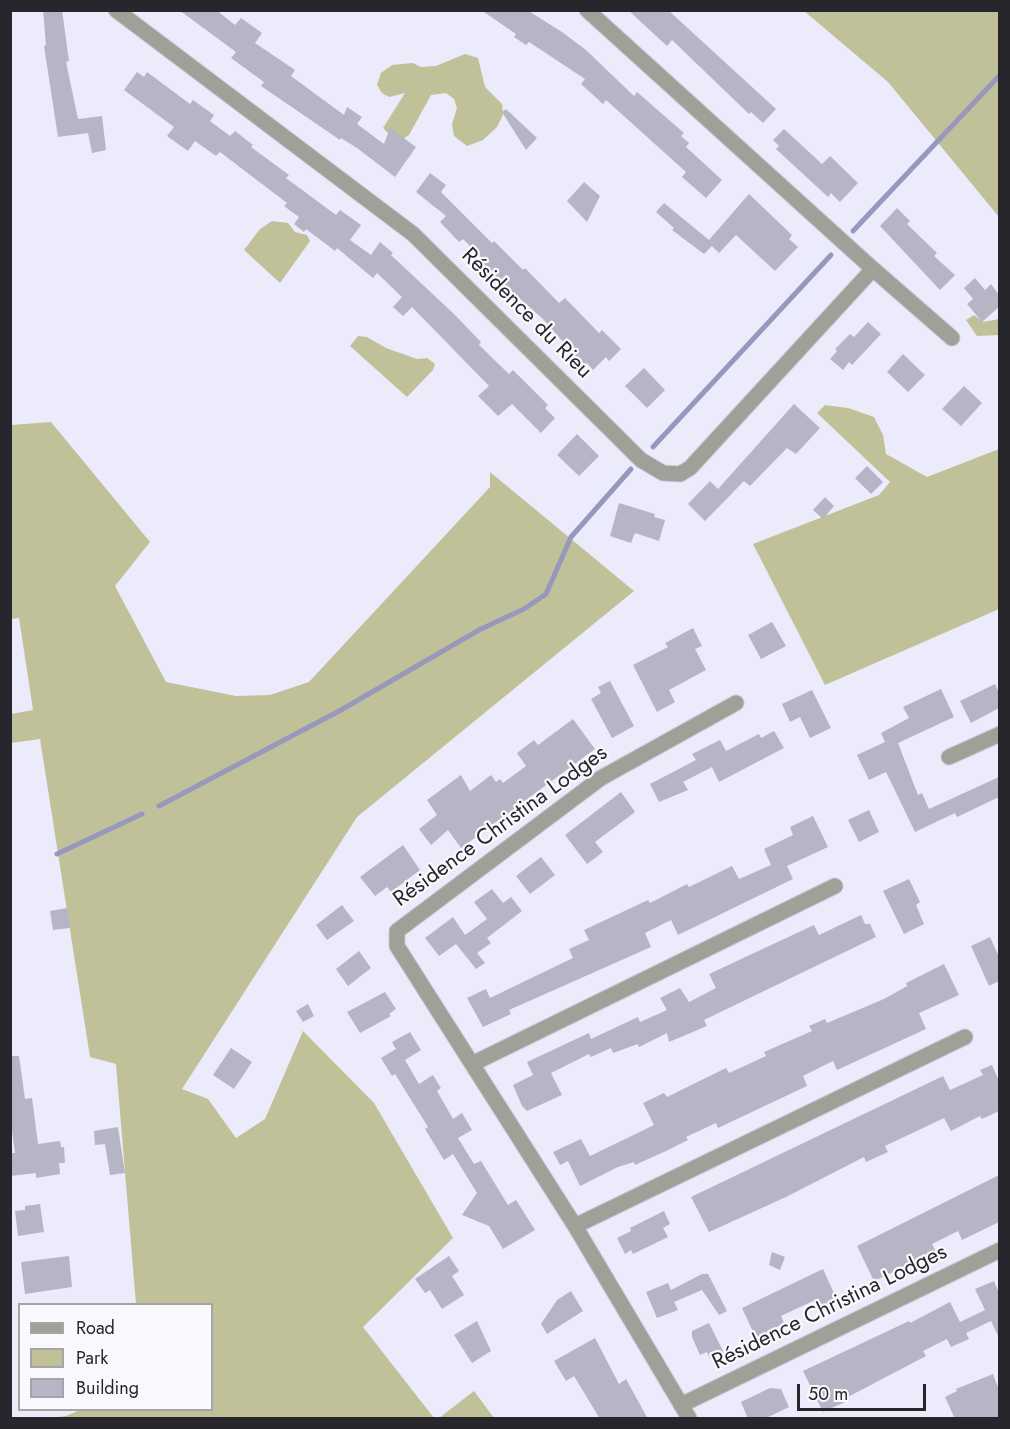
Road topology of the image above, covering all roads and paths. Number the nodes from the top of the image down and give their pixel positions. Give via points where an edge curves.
1 (116, 10) edge
2 (587, 10) edge
3 (873, 269) junction
4 (952, 338) dead end
5 (736, 703) dead end
6 (999, 734) edge
7 (949, 757) dead end
8 (835, 886) dead end
9 (965, 1038) dead end
10 (472, 1064) junction
11 (575, 1226) junction
12 (999, 1250) edge
13 (685, 1412) edge

1 - 3 street, Résidence du Rieu via 413,234 641,460 663,473 680,474 690,468
2 - 3 street
3 - 4 street
5 - 10 street, Résidence Christina Lodges via 602,778 397,932 398,946
6 - 7 street
8 - 10 street
9 - 11 street
10 - 11 street, Résidence Christina Lodges
11 - 13 street, Résidence Christina Lodges
12 - 13 street, Résidence Christina Lodges

